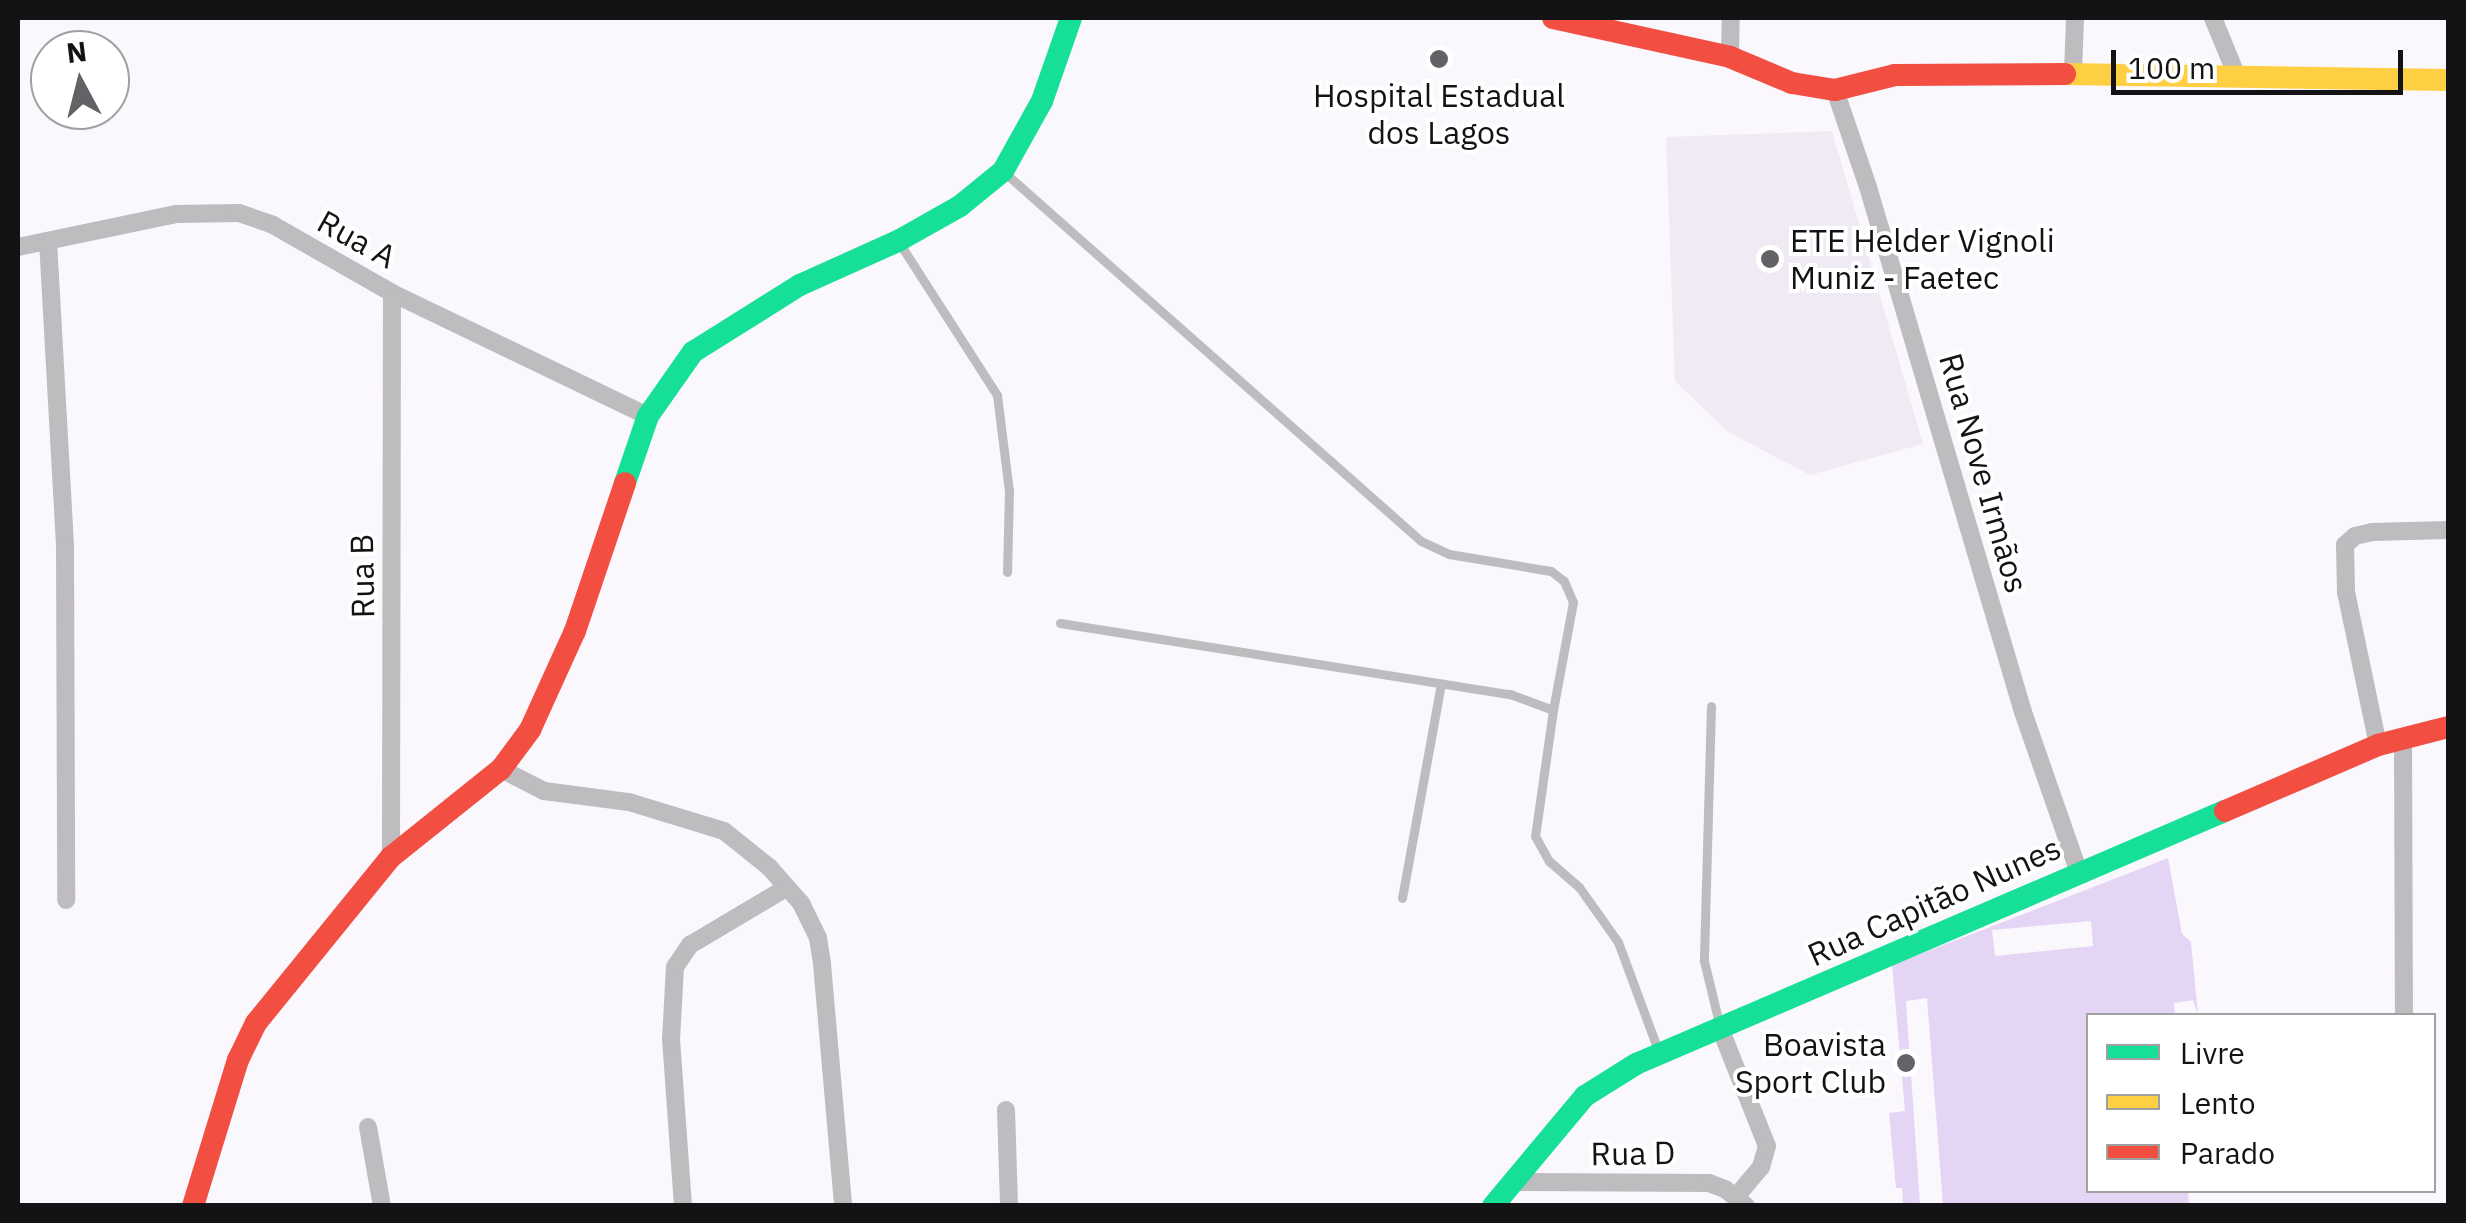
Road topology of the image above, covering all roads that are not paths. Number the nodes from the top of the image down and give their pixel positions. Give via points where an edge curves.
1 (1071, 18) edge
2 (1553, 18) edge
3 (1731, 18) edge
4 (2074, 18) edge
5 (2213, 18) edge
6 (1730, 57) junction
7 (2073, 72) junction
8 (2236, 74) junction
9 (2448, 80) edge
10 (1836, 90) junction
11 (1003, 171) junction
12 (48, 241) junction
13 (898, 241) junction
14 (18, 247) edge
15 (392, 293) junction
16 (648, 416) junction
17 (2448, 530) edge
18 (1007, 572) dead end
19 (1060, 622) dead end
20 (1441, 684) junction
21 (1712, 706) dead end
22 (1552, 710) junction
23 (2448, 727) edge
24 (2403, 738) junction
25 (2378, 745) junction
26 (501, 769) junction
27 (392, 857) junction
28 (2079, 873) junction
29 (786, 888) junction
30 (1402, 898) dead end
31 (66, 900) dead end
32 (2404, 1013) edge
33 (1720, 1028) junction
34 (1659, 1052) junction
35 (1006, 1110) dead end
36 (368, 1127) dead end
37 (1514, 1182) junction
38 (1590, 1184) junction
39 (1742, 1201) edge
40 (193, 1206) edge
41 (382, 1206) edge
42 (683, 1206) edge
43 (842, 1206) edge
44 (1009, 1206) edge
45 (1493, 1206) edge
46 (1590, 1206) edge

1 - 11 street via 1042,101
2 - 6 street
3 - 6 street
4 - 7 street
5 - 8 street
6 - 10 street via 1792,83
7 - 8 street
7 - 10 street via 1895,75
8 - 9 street
10 - 28 street, Rua Nove Irmãos
11 - 13 street via 960,206
11 - 22 lane via 1421,541 1449,554 1551,571 1564,581 1573,602
12 - 14 street, Rua A
12 - 15 street, Rua A via 176,214 238,214 272,225
12 - 31 street via 64,527
13 - 16 street via 800,285 719,332 693,352
13 - 18 lane via 998,396 1009,492
15 - 16 street, Rua A
15 - 27 street, Rua B
16 - 26 street via 575,631 530,730
17 - 25 street via 2372,532 2345,544 2346,592
19 - 20 lane
20 - 22 lane via 1510,694
20 - 30 lane
21 - 33 lane via 1704,961
22 - 34 lane via 1535,836 1618,942
23 - 24 street, Rua Capitão Nunes
24 - 25 street, Rua Capitão Nunes
24 - 32 street
25 - 28 street, Rua Capitão Nunes
26 - 27 street
26 - 29 street via 544,792 628,802 724,831
27 - 40 street via 256,1023
28 - 33 street, Rua Capitão Nunes
29 - 42 street via 690,945 675,968 671,1040
29 - 43 street via 818,938
33 - 34 street, Rua Capitão Nunes
33 - 39 street via 1766,1146
34 - 37 street, Rua Capitão Nunes via 1585,1096
35 - 44 street
36 - 41 street
37 - 38 street, Rua D
37 - 45 street, Rua Capitão Nunes
38 - 39 street, Rua D via 1709,1184
38 - 46 street

